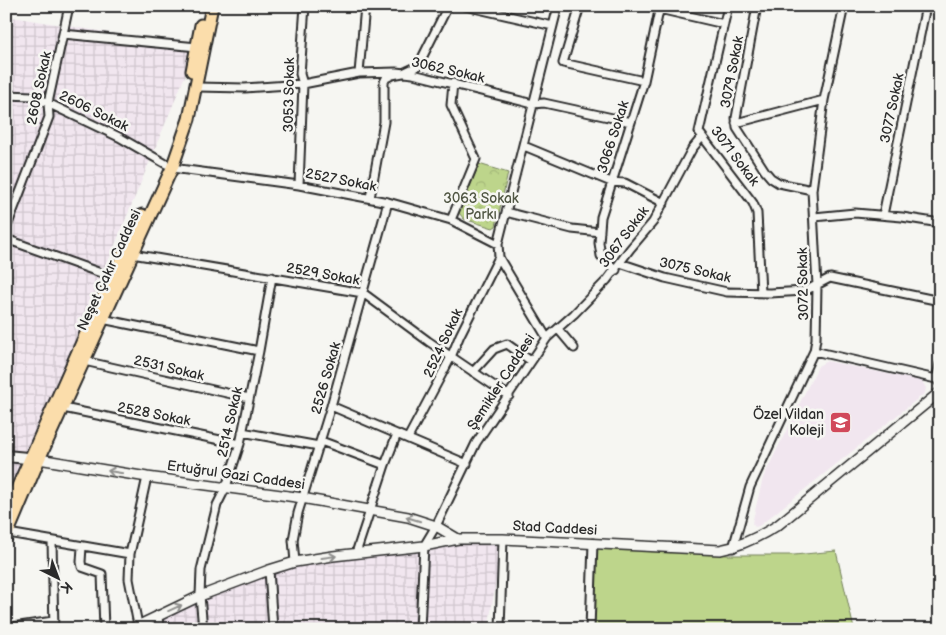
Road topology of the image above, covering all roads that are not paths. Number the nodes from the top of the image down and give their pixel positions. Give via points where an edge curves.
1 (69, 6) edge
2 (205, 6) edge
3 (212, 6) edge
4 (304, 6) edge
5 (365, 6) edge
6 (448, 6) edge
7 (465, 6) edge
8 (558, 6) edge
9 (580, 6) edge
10 (728, 6) edge
11 (757, 6) edge
12 (844, 6) edge
13 (926, 6) edge
14 (660, 7) edge
15 (724, 24) junction
16 (553, 26) junction
17 (63, 34) junction
18 (197, 47) junction
19 (359, 73) junction
20 (403, 73) junction
21 (644, 81) junction
22 (453, 83) junction
23 (303, 84) junction
24 (197, 87) junction
25 (6, 95) edge
26 (824, 100) junction
27 (48, 103) junction
28 (533, 104) junction
29 (631, 122) junction
30 (736, 123) junction
31 (702, 137) junction
32 (524, 146) junction
33 (169, 166) junction
34 (611, 182) junction
35 (298, 185) junction
36 (812, 190) junction
37 (370, 198) junction
38 (388, 202) junction
39 (664, 203) junction
40 (506, 212) junction
41 (883, 216) junction
42 (814, 217) junction
43 (451, 220) junction
44 (940, 223) edge
45 (6, 229) edge
46 (600, 232) junction
47 (6, 239) edge
48 (498, 244) junction
49 (132, 254) junction
50 (499, 257) junction
51 (620, 263) junction
52 (616, 270) junction
53 (112, 277) junction
54 (272, 277) junction
55 (817, 286) junction
56 (362, 293) junction
57 (762, 293) junction
58 (940, 302) edge
59 (102, 319) junction
60 (558, 328) junction
61 (547, 338) junction
62 (574, 348) dead end
63 (260, 351) junction
64 (814, 351) junction
65 (451, 358) junction
66 (84, 361) junction
67 (531, 361) junction
68 (940, 364) edge
69 (473, 372) junction
70 (938, 381) edge
71 (940, 392) edge
72 (509, 396) junction
73 (249, 398) junction
74 (331, 406) junction
75 (64, 408) junction
76 (242, 432) junction
77 (397, 434) junction
78 (408, 438) junction
79 (320, 443) junction
80 (240, 444) junction
81 (6, 456) edge
82 (35, 459) junction
83 (385, 464) junction
84 (467, 464) junction
85 (147, 477) junction
86 (226, 486) junction
87 (303, 498) junction
88 (370, 510) junction
89 (6, 513) edge
90 (436, 526) junction
91 (7, 535) edge
92 (458, 539) junction
93 (504, 539) junction
94 (52, 541) junction
95 (593, 543) junction
96 (424, 546) junction
97 (82, 547) junction
98 (733, 548) junction
99 (356, 553) junction
100 (130, 554) junction
101 (295, 562) junction
102 (269, 570) junction
103 (200, 596) junction
104 (158, 615) junction
105 (54, 625) edge
106 (135, 627) edge
107 (6, 628) edge
108 (104, 629) edge
109 (159, 629) edge
110 (203, 629) edge
111 (272, 629) edge
112 (420, 629) edge
113 (500, 629) edge
114 (590, 629) edge

1 - 17 street, 2608 Sokak
2 - 18 main road, Neşet Çakır Caddesi
3 - 24 main road, Neşet Çakır Caddesi
4 - 23 street, 3053 Sokak via 300,74
5 - 19 street
6 - 20 street via 418,66
7 - 16 street
8 - 16 street, Şemikler Caddesi
9 - 21 street via 563,63
10 - 15 street, 3071 Sokak
11 - 30 street, 3079 Sokak
12 - 26 street, 3072 Sokak
13 - 41 street, 3077 Sokak
14 - 15 street
14 - 21 street, 3066 Sokak
15 - 31 street, 3071 Sokak via 699,132
16 - 28 street, Şemikler Caddesi
17 - 18 street
17 - 27 street, 2608 Sokak
18 - 33 main road, Neşet Çakır Caddesi
19 - 20 street, 3062 Sokak
19 - 23 street, 3062 Sokak
20 - 22 street, 3062 Sokak
20 - 37 street via 392,75 384,82 384,122
21 - 29 street, 3066 Sokak
22 - 28 street, 3062 Sokak
22 - 43 street via 452,105 476,158
23 - 24 street, 3062 Sokak
23 - 35 street, 3053 Sokak
24 - 33 main road, Neşet Çakır Caddesi via 189,119
25 - 27 street, 2606 Sokak via 33,96
26 - 30 street
26 - 36 street, 3072 Sokak
27 - 33 street, 2606 Sokak via 119,137
27 - 45 street, 2608 Sokak via 49,117
28 - 29 street, 3062 Sokak via 544,103
28 - 32 street, Şemikler Caddesi
29 - 34 street, 3066 Sokak
30 - 36 street, 3079 Sokak via 771,178 779,183
31 - 39 street, 3067 Sokak via 692,149
31 - 57 street, 3071 Sokak via 753,203
32 - 34 street
32 - 40 street, Şemikler Caddesi
33 - 35 street, 2527 Sokak
33 - 49 main road, Neşet Çakır Caddesi
33 - 53 main road, Neşet Çakır Caddesi
34 - 39 street via 626,183
34 - 46 street, 3066 Sokak
35 - 37 street, 2527 Sokak
36 - 42 street, 3072 Sokak
37 - 38 street, 2527 Sokak
38 - 43 street, 2527 Sokak
38 - 56 street, 2526 Sokak
39 - 51 street, 3067 Sokak
40 - 46 street via 572,229
40 - 48 street, Şemikler Caddesi
41 - 42 street via 855,213
41 - 44 street
42 - 55 street, 3072 Sokak
43 - 48 street, 2527 Sokak
46 - 52 street, 3066 Sokak via 601,256
47 - 53 street
48 - 50 street, Şemikler Caddesi
49 - 54 street, 2529 Sokak
49 - 59 main road, Neşet Çakır Caddesi
50 - 61 street, Şemikler Caddesi
50 - 65 street, 2524 Sokak
51 - 52 street, 3067 Sokak
51 - 57 street, 3075 Sokak via 697,286 727,292
52 - 60 street, 3067 Sokak
53 - 82 main road, Neşet Çakır Caddesi
54 - 56 street, 2529 Sokak
54 - 63 street, 2514 Sokak
55 - 57 street, 3075 Sokak via 805,291
55 - 58 street, 3075 Sokak via 830,278
55 - 64 street, 3072 Sokak
56 - 65 street, 2529 Sokak
56 - 74 street, 2526 Sokak
59 - 63 street
59 - 66 main road, Neşet Çakır Caddesi
60 - 61 street, 3067 Sokak
60 - 62 street
61 - 67 street, Şemikler Caddesi
63 - 73 street, 2514 Sokak
64 - 70 street
64 - 98 street, 3072 Sokak via 750,487
65 - 69 street, 2529 Sokak
65 - 78 street, 2524 Sokak
66 - 73 street, 2531 Sokak
66 - 75 main road, Neşet Çakır Caddesi
67 - 69 street via 507,344 494,349
67 - 72 street, Şemikler Caddesi
68 - 70 street
69 - 72 street, 2529 Sokak
71 - 98 street, Stad Caddesi via 778,525
72 - 84 street, Şemikler Caddesi via 476,443
73 - 76 street, 2514 Sokak
74 - 77 street
74 - 79 street, 2526 Sokak
75 - 80 street, 2528 Sokak
75 - 82 main road, Neşet Çakır Caddesi
76 - 79 street
76 - 80 street, 2514 Sokak
77 - 78 street
77 - 83 street
78 - 84 street
79 - 83 street
79 - 87 street, 2526 Sokak
80 - 86 street, 2514 Sokak
81 - 82 main road, Ertuğrul Gazi Caddesi
85 -> 82 street, Ertuğrul Gazi Caddesi
82 - 89 main road, Neşet Çakır Caddesi
82 - 91 main road, Neşet Çakır Caddesi
83 - 88 street
84 - 90 street, Şemikler Caddesi
85 - 86 street, Ertuğrul Gazi Caddesi
85 - 100 street
86 - 87 street, Ertuğrul Gazi Caddesi
86 - 103 street, 2514 Sokak via 217,505 201,570
87 - 88 street, Ertuğrul Gazi Caddesi
87 - 101 street, 2526 Sokak via 293,540
90 -> 88 street, Ertuğrul Gazi Caddesi
88 - 99 street
90 - 92 street, Ertuğrul Gazi Caddesi
90 - 96 street, Şemikler Caddesi
91 - 94 street
92 - 93 street, Stad Caddesi
92 - 96 street, Stad Caddesi
93 - 95 street, Stad Caddesi
93 - 113 street
94 - 97 street
94 - 105 street
95 - 98 street, Stad Caddesi
95 - 114 street
96 - 99 street, Stad Caddesi
96 - 112 street, Şemikler Caddesi
97 - 100 street
97 - 108 street via 82,566 102,574
101 -> 99 street, Stad Caddesi
100 - 106 street via 129,580
101 - 102 street, Stad Caddesi
102 - 103 street, Stad Caddesi
102 - 111 street
104 -> 103 street, Stad Caddesi
103 - 110 street, 2514 Sokak
104 - 106 street, Stad Caddesi
104 - 109 street
105 - 107 street

